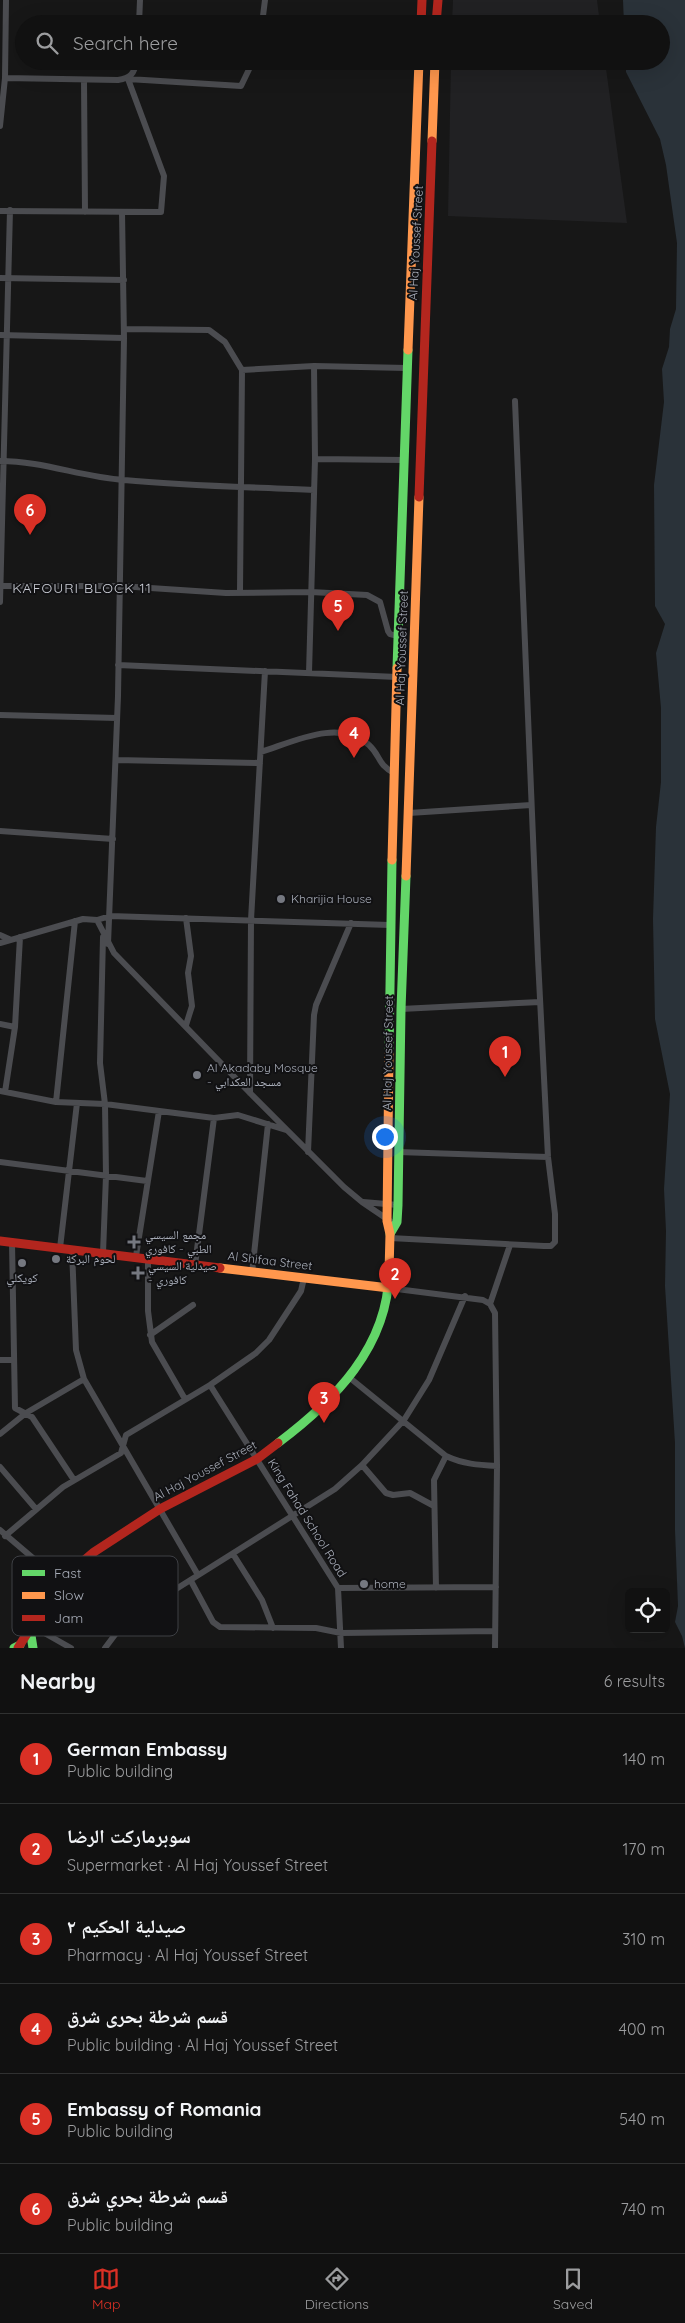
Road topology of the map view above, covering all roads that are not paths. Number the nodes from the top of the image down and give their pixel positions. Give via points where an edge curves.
1 (6, 0) edge
2 (140, 0) edge
3 (265, 0) edge
4 (422, 0) edge
5 (438, 0) edge
6 (139, 15) edge
7 (263, 15) edge
8 (421, 15) edge
9 (437, 15) edge
10 (135, 70) edge
11 (249, 70) edge
12 (419, 70) edge
13 (435, 70) edge
14 (5, 78) junction
15 (128, 79) junction
16 (84, 80) junction
17 (0, 126) edge
18 (414, 209) junction
19 (430, 209) junction
20 (10, 210) junction
21 (0, 211) edge
22 (85, 212) junction
23 (122, 212) junction
24 (4, 278) edge
25 (124, 280) junction
26 (124, 329) junction
27 (3, 335) edge
28 (124, 338) junction
29 (314, 366) junction
30 (407, 368) junction
31 (242, 370) junction
32 (515, 401) dead end
33 (315, 459) junction
34 (2, 460) edge
35 (404, 460) junction
36 (122, 480) junction
37 (242, 487) junction
38 (314, 490) junction
39 (0, 586) edge
40 (120, 586) junction
41 (240, 592) junction
42 (311, 592) junction
43 (0, 602) edge
44 (398, 636) junction
45 (118, 664) junction
46 (265, 671) junction
47 (309, 673) junction
48 (396, 677) junction
49 (0, 715) edge
50 (117, 718) junction
51 (261, 752) junction
52 (116, 760) junction
53 (260, 763) junction
54 (394, 772) junction
55 (410, 772) junction
56 (532, 805) junction
57 (409, 813) junction
58 (0, 831) edge
59 (113, 839) junction
60 (110, 916) junction
61 (186, 918) junction
62 (97, 920) junction
63 (251, 920) junction
64 (74, 921) junction
65 (351, 923) junction
66 (390, 924) junction
67 (104, 931) junction
68 (0, 935) edge
69 (20, 937) junction
70 (9, 940) junction
71 (0, 943) edge
72 (108, 944) junction
73 (540, 1002) junction
74 (401, 1010) junction
75 (0, 1024) edge
76 (186, 1025) junction
77 (15, 1027) junction
78 (2, 1091) edge
79 (250, 1093) junction
80 (56, 1102) junction
81 (77, 1103) junction
82 (105, 1104) junction
83 (159, 1111) junction
84 (214, 1118) junction
85 (268, 1124) junction
86 (288, 1131) junction
87 (308, 1152) junction
88 (398, 1152) junction
89 (548, 1157) junction
90 (0, 1162) edge
91 (70, 1171) junction
92 (106, 1176) junction
93 (147, 1181) junction
94 (362, 1202) junction
95 (388, 1205) junction
96 (398, 1205) junction
97 (387, 1221) junction
98 (397, 1222) junction
99 (390, 1236) junction
100 (0, 1241) edge
101 (12, 1243) junction
102 (510, 1245) junction
103 (60, 1248) junction
104 (72, 1250) junction
105 (103, 1252) junction
106 (136, 1256) junction
107 (148, 1258) junction
108 (195, 1265) junction
109 (252, 1273) junction
110 (304, 1278) junction
111 (389, 1288) junction
112 (465, 1296) junction
113 (490, 1304) junction
114 (193, 1306) dead end
115 (150, 1335) junction
116 (0, 1360) edge
117 (14, 1360) junction
118 (350, 1378) junction
119 (84, 1379) junction
120 (210, 1385) junction
121 (185, 1399) junction
122 (26, 1414) junction
123 (404, 1420) junction
124 (0, 1434) edge
125 (123, 1445) junction
126 (446, 1456) junction
127 (256, 1459) junction
128 (362, 1465) junction
129 (497, 1466) junction
130 (0, 1467) edge
131 (74, 1480) junction
132 (434, 1506) junction
133 (36, 1509) junction
134 (160, 1509) junction
135 (294, 1516) junction
136 (0, 1530) edge
137 (5, 1536) junction
138 (233, 1554) junction
139 (29, 1556) edge
140 (89, 1556) edge
141 (198, 1576) junction
142 (191, 1581) junction
143 (496, 1587) junction
144 (338, 1588) junction
145 (436, 1588) junction
146 (178, 1590) edge
147 (273, 1628) junction
148 (495, 1632) junction
149 (340, 1633) junction
150 (25, 1636) edge
151 (47, 1636) edge
152 (114, 1636) edge
153 (17, 1647) edge
154 (72, 1648) edge
155 (105, 1648) edge
156 (341, 1648) edge
157 (496, 1648) edge

1 - 14 street
2 - 6 street
3 - 7 street
4 - 8 main road
5 - 9 main road
10 - 15 street
11 - 15 street via 242,86
12 - 18 main road, Al Haj Youssef Street
13 - 19 main road, Al Haj Youssef Street
14 - 16 street
14 - 17 street
15 - 16 street
15 - 23 street via 164,176 161,212
16 - 22 street
18 - 19 main road
18 - 30 main road, Al Haj Youssef Street
19 - 55 main road, Al Haj Youssef Street
20 - 21 street
20 - 22 street
20 - 24 street
22 - 23 street
23 - 25 street
24 - 25 street
24 - 27 street
25 - 26 street
26 - 28 street
26 - 31 street via 209,330 225,342
27 - 28 street
27 - 34 street
28 - 36 street
29 - 30 street
29 - 31 street
29 - 33 street
30 - 35 main road, Al Haj Youssef Street
31 - 37 street
32 - 56 street
33 - 35 street
33 - 38 street
34 - 36 street
34 - 39 street
35 - 44 main road, Al Haj Youssef Street
36 - 37 street
36 - 40 street
37 - 38 street
37 - 41 street
38 - 42 street
39 - 40 street
39 - 43 street
40 - 41 street
40 - 45 street
41 - 42 street
42 - 44 street via 375,598 380,602 388,631
42 - 47 street
44 - 48 main road, Al Haj Youssef Street
45 - 46 street
45 - 50 street
46 - 47 street
46 - 51 street
47 - 48 street
48 - 54 main road, Al Haj Youssef Street
49 - 50 street
50 - 52 street
51 - 53 street
51 - 54 street via 315,735 345,733 357,736 370,746 383,767
52 - 53 street
52 - 59 street
53 - 63 street
54 - 55 main road
54 - 66 main road, Al Haj Youssef Street
55 - 57 main road, Al Haj Youssef Street
56 - 57 street
56 - 73 street
57 - 74 main road, Al Haj Youssef Street
58 - 59 street
59 - 60 street
60 - 61 street
60 - 62 street
60 - 72 street
61 - 63 street
61 - 76 street via 192,1006
62 - 64 street
62 - 67 street
63 - 65 street
63 - 79 street
64 - 69 street
64 - 80 street
65 - 66 street
65 - 87 street via 316,1005
66 - 95 main road, Al Haj Youssef Street
67 - 72 street
67 - 82 street via 100,1063
68 - 70 street
69 - 70 street
69 - 77 street
70 - 71 street
72 - 76 street
73 - 74 street
73 - 89 street
74 - 88 main road, Al Haj Youssef Street
75 - 77 street
76 - 79 street
77 - 78 street
78 - 80 street
79 - 86 street
80 - 81 street
81 - 82 street
81 - 91 street
82 - 83 street
82 - 92 street
83 - 84 street
83 - 93 street
84 - 85 street via 238,1115
84 - 108 street
85 - 86 street
85 - 109 street
86 - 87 street
87 - 94 street
88 - 89 street
88 - 96 main road, Al Haj Youssef Street
89 - 102 street via 555,1242 551,1246
90 - 91 street
91 - 92 street
91 - 103 street
92 - 93 street
92 - 105 street
93 - 106 street
94 - 95 street
94 - 97 street
95 - 96 street
95 - 97 main road, Al Haj Youssef Street
96 - 98 main road, Al Haj Youssef Street
97 - 98 street
97 - 99 main road, Al Haj Youssef Street
98 - 99 main road, Al Haj Youssef Street
99 - 102 street
99 - 111 main road, Al Haj Youssef Street
100 - 101 main road, Al Shifaa Street
101 - 103 main road, Al Shifaa Street
101 - 117 street
102 - 113 street
103 - 104 main road, Al Shifaa Street
104 - 105 main road, Al Shifaa Street
104 - 119 street via 76,1350
105 - 106 main road, Al Shifaa Street
106 - 107 main road, Al Shifaa Street
107 - 108 main road, Al Shifaa Street
107 - 115 street
108 - 109 main road, Al Shifaa Street
109 - 110 main road, Al Shifaa Street
110 - 111 main road, Al Shifaa Street
110 - 120 street via 301,1291 269,1340
111 - 112 street
111 - 118 main road, Al Haj Youssef Street via 375,1334
112 - 113 street
112 - 123 street via 429,1380
113 - 129 street via 496,1325
114 - 115 street
115 - 121 street
116 - 117 street
117 - 122 street via 15,1408
118 - 123 street
118 - 127 main road, Al Haj Youssef Street via 302,1425
119 - 122 street
119 - 125 street
120 - 121 street
120 - 127 street, King Fahad School Road
121 - 125 street via 126,1435
122 - 124 street
122 - 131 street via 32,1417
123 - 126 street
123 - 128 street
125 - 131 street via 121,1453
125 - 134 street
126 - 129 street via 471,1465
126 - 132 street via 434,1480
127 - 134 main road, Al Haj Youssef Street
127 - 135 street, King Fahad School Road
128 - 132 street via 386,1493 410,1493
128 - 135 street via 335,1489
129 - 143 street
130 - 133 street
131 - 133 street
132 - 145 street
133 - 137 street
134 - 140 main road, Al Haj Youssef Street
134 - 141 street
135 - 138 street
135 - 144 street, King Fahad School Road
136 - 137 street
137 - 139 street
138 - 141 street
138 - 147 street via 262,1600
141 - 142 street
142 - 146 street
142 - 147 street via 216,1626
143 - 145 street
143 - 148 street
144 - 145 street
144 - 149 street, King Fahad School Road
147 - 149 street via 316,1628
148 - 149 street
148 - 157 street
149 - 156 street, King Fahad School Road
150 - 153 main road, Al Haj Youssef Street
151 - 154 street
152 - 155 street

